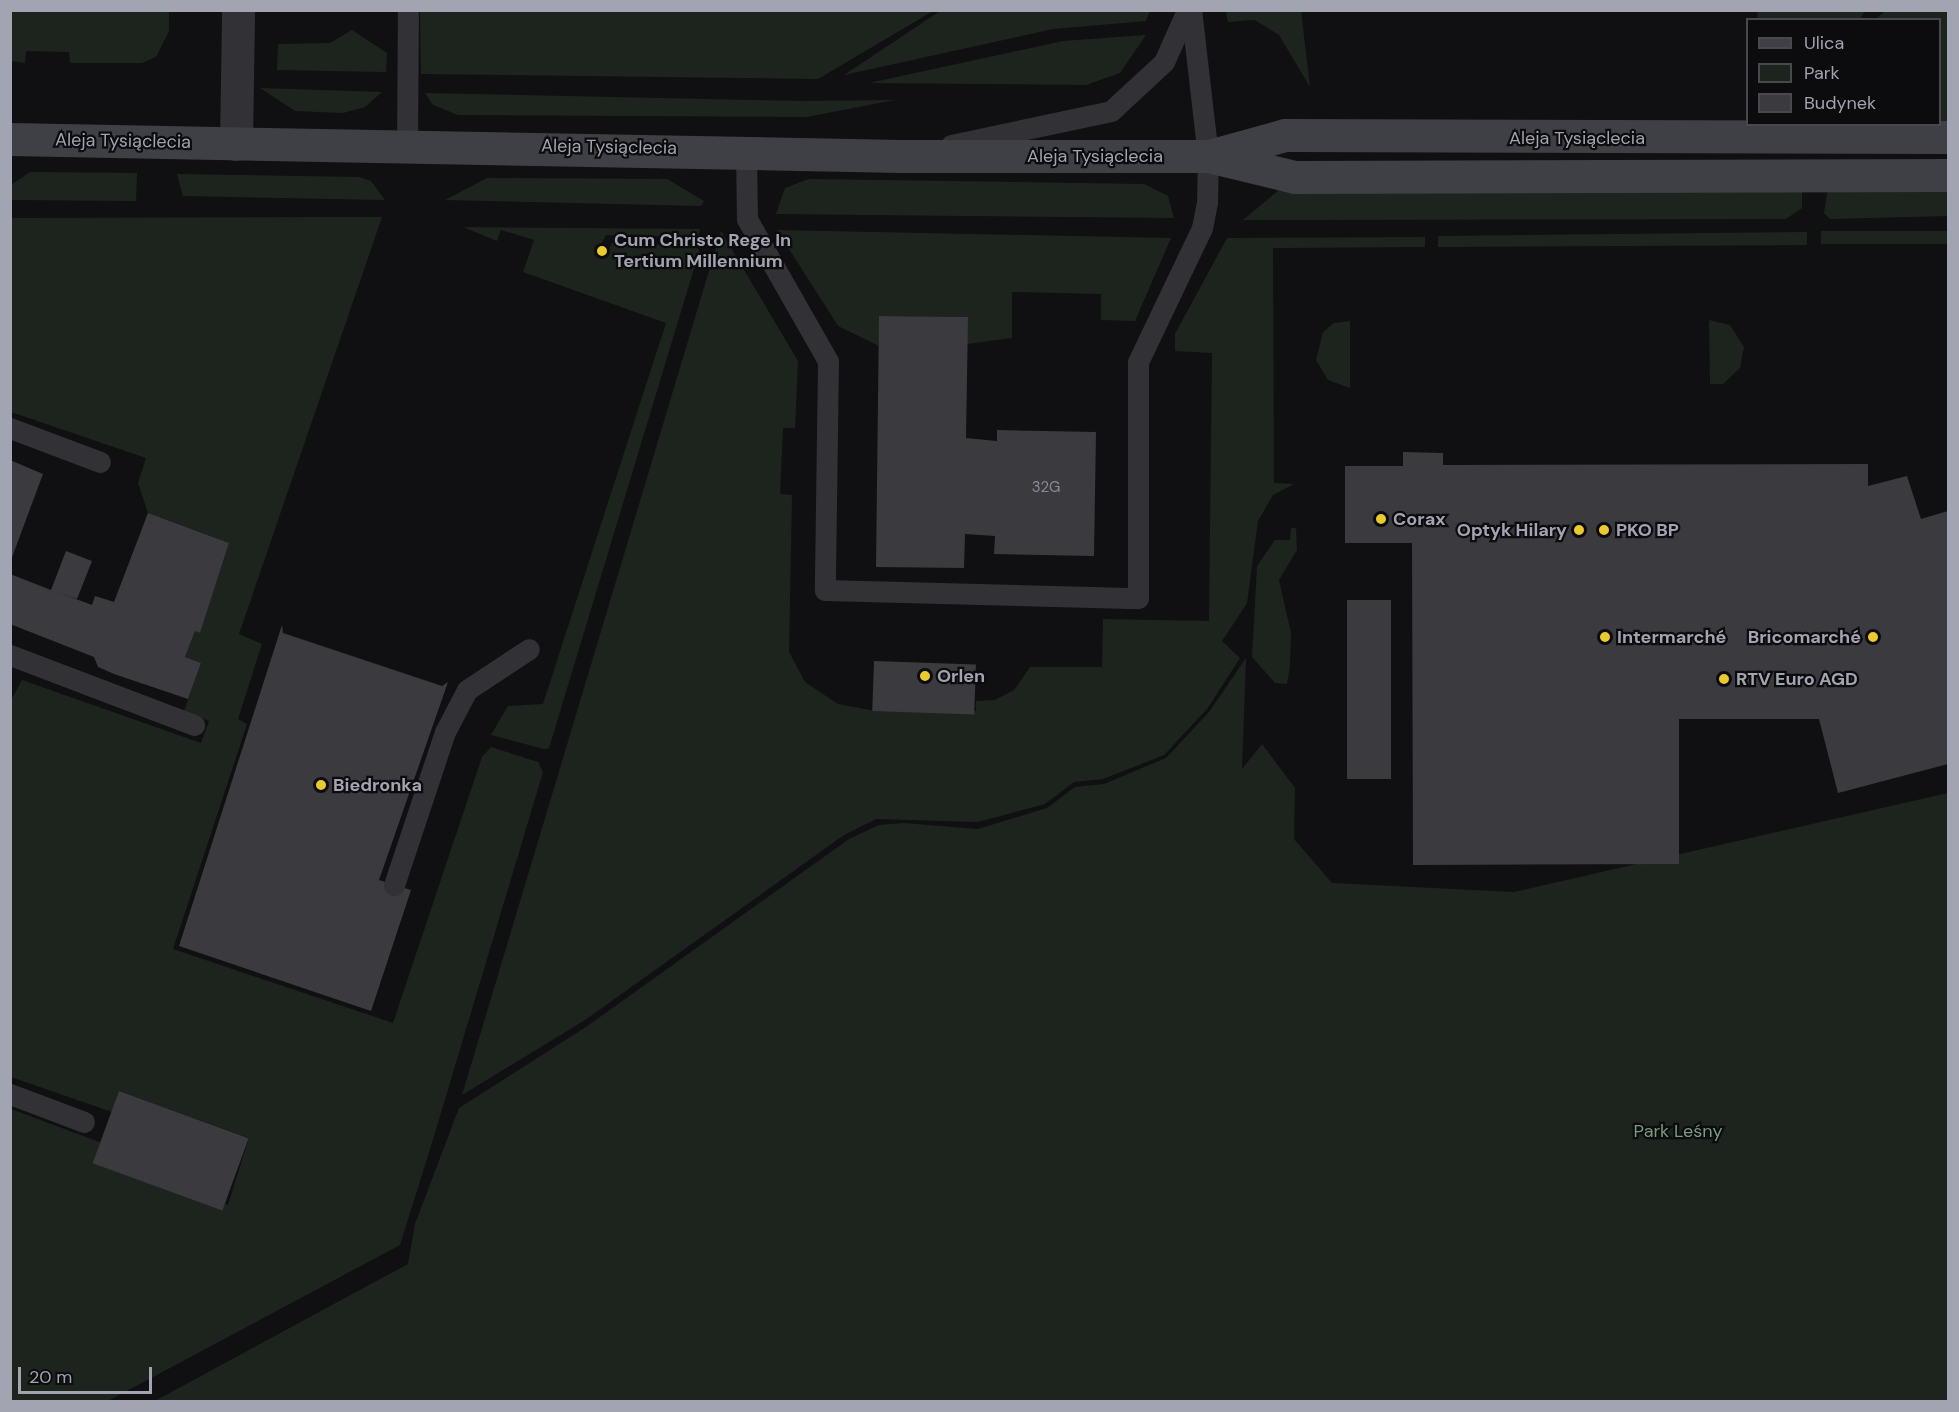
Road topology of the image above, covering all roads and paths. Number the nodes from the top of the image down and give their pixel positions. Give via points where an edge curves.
1 (238, 10) edge
2 (408, 10) edge
3 (1189, 10) edge
4 (1948, 136) edge
5 (10, 139) edge
6 (236, 144) junction
7 (407, 144) junction
8 (746, 149) junction
9 (901, 156) junction
10 (1208, 156) junction
11 (1948, 175) edge
12 (10, 428) edge
13 (100, 462) dead end
14 (529, 649) dead end
15 (10, 655) edge
16 (194, 725) dead end
17 (394, 885) dead end
18 (10, 1094) edge
19 (84, 1122) dead end

1 - 6 street
2 - 7 lane
3 - 9 lane via 1164,62 1111,111
3 - 10 lane
4 - 10 street, Aleja Tysiąclecia via 1285,135
5 - 6 street, Aleja Tysiąclecia
6 - 7 street, Aleja Tysiąclecia
7 - 8 street, Aleja Tysiąclecia
8 - 9 street, Aleja Tysiąclecia
8 - 10 lane via 747,219 828,361 825,590 1138,598 1138,362 1202,228
9 - 10 street, Aleja Tysiąclecia
10 - 11 street, Aleja Tysiąclecia via 1295,177
12 - 13 lane
14 - 17 lane via 467,690 445,732
15 - 16 lane
18 - 19 lane

